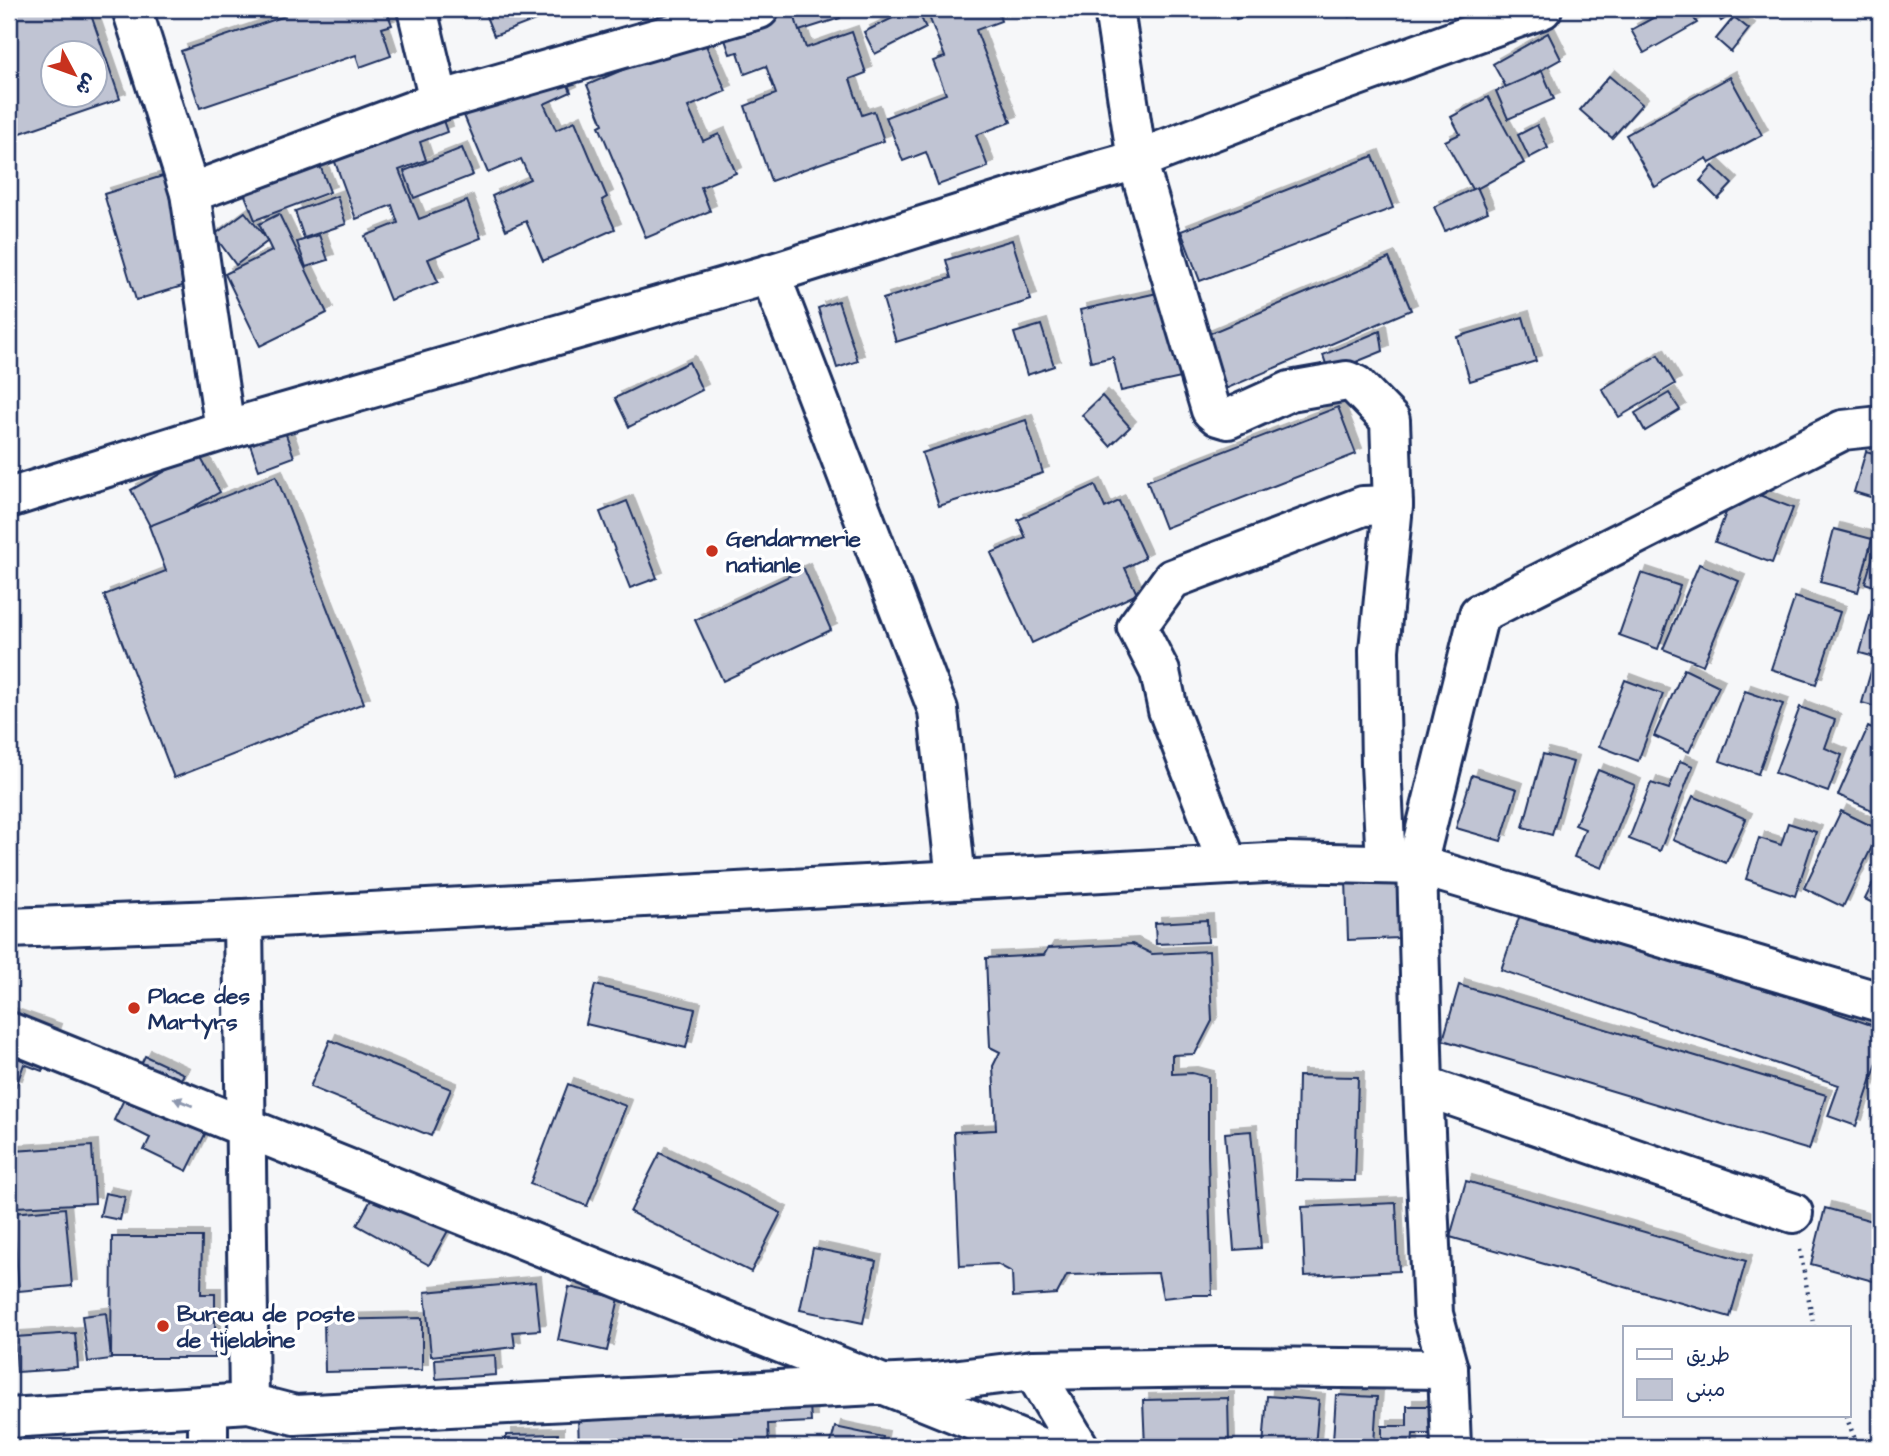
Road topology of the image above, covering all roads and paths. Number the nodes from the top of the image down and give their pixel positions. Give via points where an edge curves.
1 (132, 9) edge
2 (417, 9) edge
3 (759, 9) edge
4 (1114, 9) edge
5 (1542, 9) edge
6 (439, 101) junction
7 (1137, 160) junction
8 (190, 193) junction
9 (770, 274) junction
10 (1880, 426) edge
11 (225, 430) junction
12 (9, 498) edge
13 (1393, 505) junction
14 (1228, 865) junction
15 (1402, 865) junction
16 (956, 880) junction
17 (243, 919) junction
18 (9, 928) edge
19 (1880, 1002) edge
20 (9, 1032) edge
21 (1423, 1086) junction
22 (246, 1128) junction
23 (1793, 1213) joint
24 (1814, 1326) edge
25 (1033, 1370) junction
26 (1448, 1370) junction
27 (880, 1384) junction
28 (249, 1403) junction
29 (208, 1406) junction
30 (9, 1418) edge
31 (1847, 1418) edge
32 (297, 1431) edge
33 (208, 1447) edge
34 (1039, 1447) edge
35 (1079, 1447) edge
36 (1451, 1447) edge
37 (1858, 1447) edge

1 - 8 street
2 - 6 street
3 - 6 street
4 - 7 street
5 - 7 street
6 - 8 street
7 - 9 street
7 - 13 street via 1211,410 1228,419 1290,391 1340,381 1356,385 1390,420
8 - 11 street
9 - 11 street
9 - 16 street via 938,710
10 - 15 street via 1843,430 1479,614
11 - 12 street
13 - 14 street via 1363,506 1172,579 1137,627 1160,672 1168,710
13 - 15 street via 1379,650 1381,764
14 - 15 street
14 - 16 street
15 - 19 street
15 - 21 street
16 - 17 street
17 - 18 street
17 - 22 street
22 -> 20 street
21 - 23 street
21 - 26 street via 1433,1314
22 - 27 street
22 - 28 street
23 - 24 path
25 - 26 street
25 - 27 street
25 - 35 street
26 - 36 street
27 - 32 street
27 - 34 street
28 - 29 street
28 - 32 street
29 - 30 street
29 - 33 street
31 - 37 path

